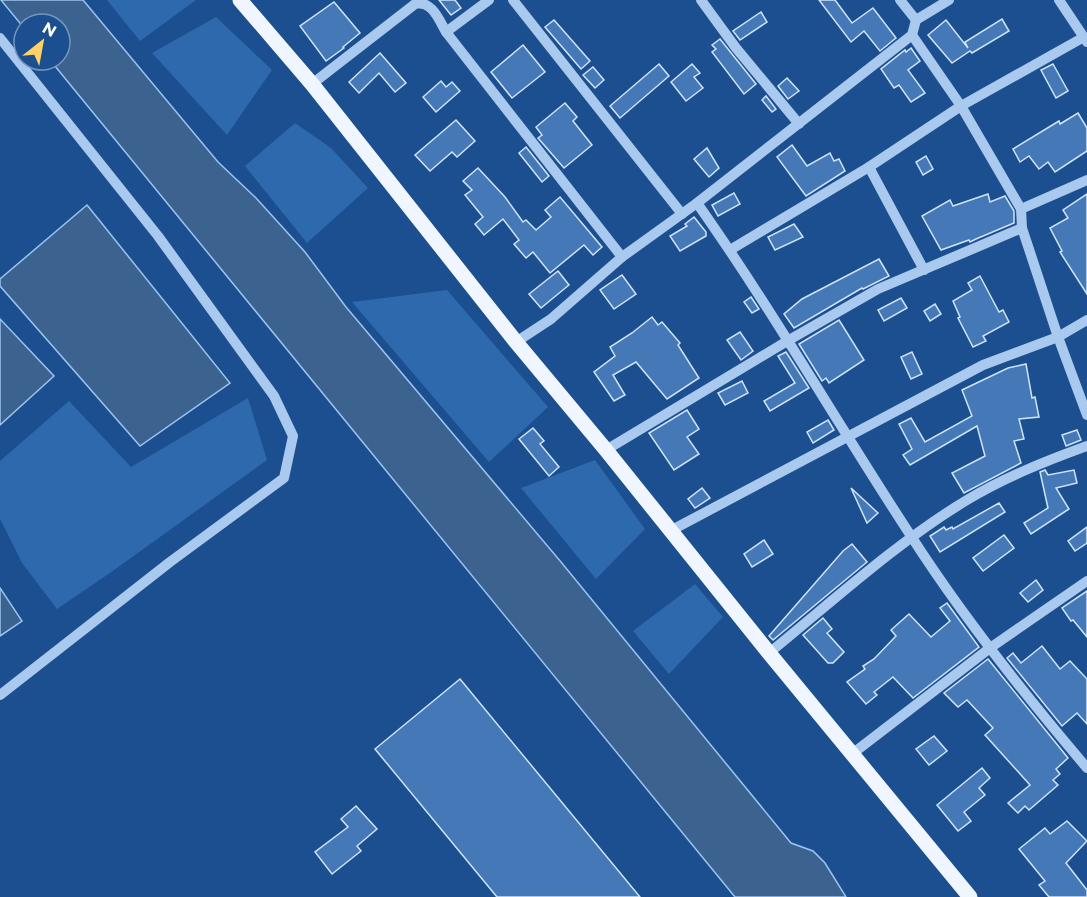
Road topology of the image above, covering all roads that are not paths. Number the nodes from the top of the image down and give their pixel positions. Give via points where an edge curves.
1 (240, 0) edge
2 (489, 0) edge
3 (513, 0) edge
4 (701, 0) edge
5 (900, 0) edge
6 (949, 0) edge
7 (1059, 0) edge
8 (916, 21) junction
9 (446, 32) junction
10 (912, 35) junction
11 (0, 38) edge
12 (1086, 39) edge
13 (312, 84) junction
14 (961, 106) junction
15 (799, 124) junction
16 (869, 167) junction
17 (1087, 180) edge
18 (697, 203) junction
19 (1021, 209) junction
20 (682, 214) junction
21 (1022, 228) junction
22 (730, 250) junction
23 (622, 257) junction
24 (924, 270) junction
25 (1087, 320) edge
26 (1058, 337) junction
27 (789, 340) junction
28 (516, 342) junction
29 (1087, 415) edge
30 (848, 436) junction
31 (1087, 446) edge
32 (606, 450) junction
33 (670, 531) junction
34 (912, 537) junction
35 (1087, 581) edge
36 (990, 648) junction
37 (769, 653) junction
38 (0, 695) edge
39 (852, 754) junction
40 (1087, 768) edge
41 (970, 897) edge

1 - 13 main road
2 - 9 street
3 - 20 street
4 - 15 street
5 - 8 street
6 - 8 street
7 - 12 street
8 - 10 street
9 - 13 street via 431,7 423,2 415,4
9 - 23 street
10 - 14 street
10 - 15 street
11 - 38 street via 158,236 274,396 293,436 284,478
12 - 14 street
13 - 28 main road
14 - 16 street
14 - 19 street
15 - 18 street
16 - 22 street
16 - 24 street
17 - 19 street
18 - 20 street
18 - 22 street
19 - 21 street
20 - 23 street
21 - 24 street
21 - 26 street
22 - 27 street
23 - 28 street via 551,319
24 - 27 street via 878,289
25 - 26 street
26 - 29 street
26 - 30 street via 982,365
27 - 30 street
27 - 32 street
28 - 32 main road
30 - 33 street
30 - 34 street
31 - 34 street via 1019,472 967,500
32 - 33 main road
33 - 37 main road
34 - 36 street
34 - 37 street
35 - 36 street
36 - 39 street
36 - 40 street
37 - 39 main road
39 - 41 main road

